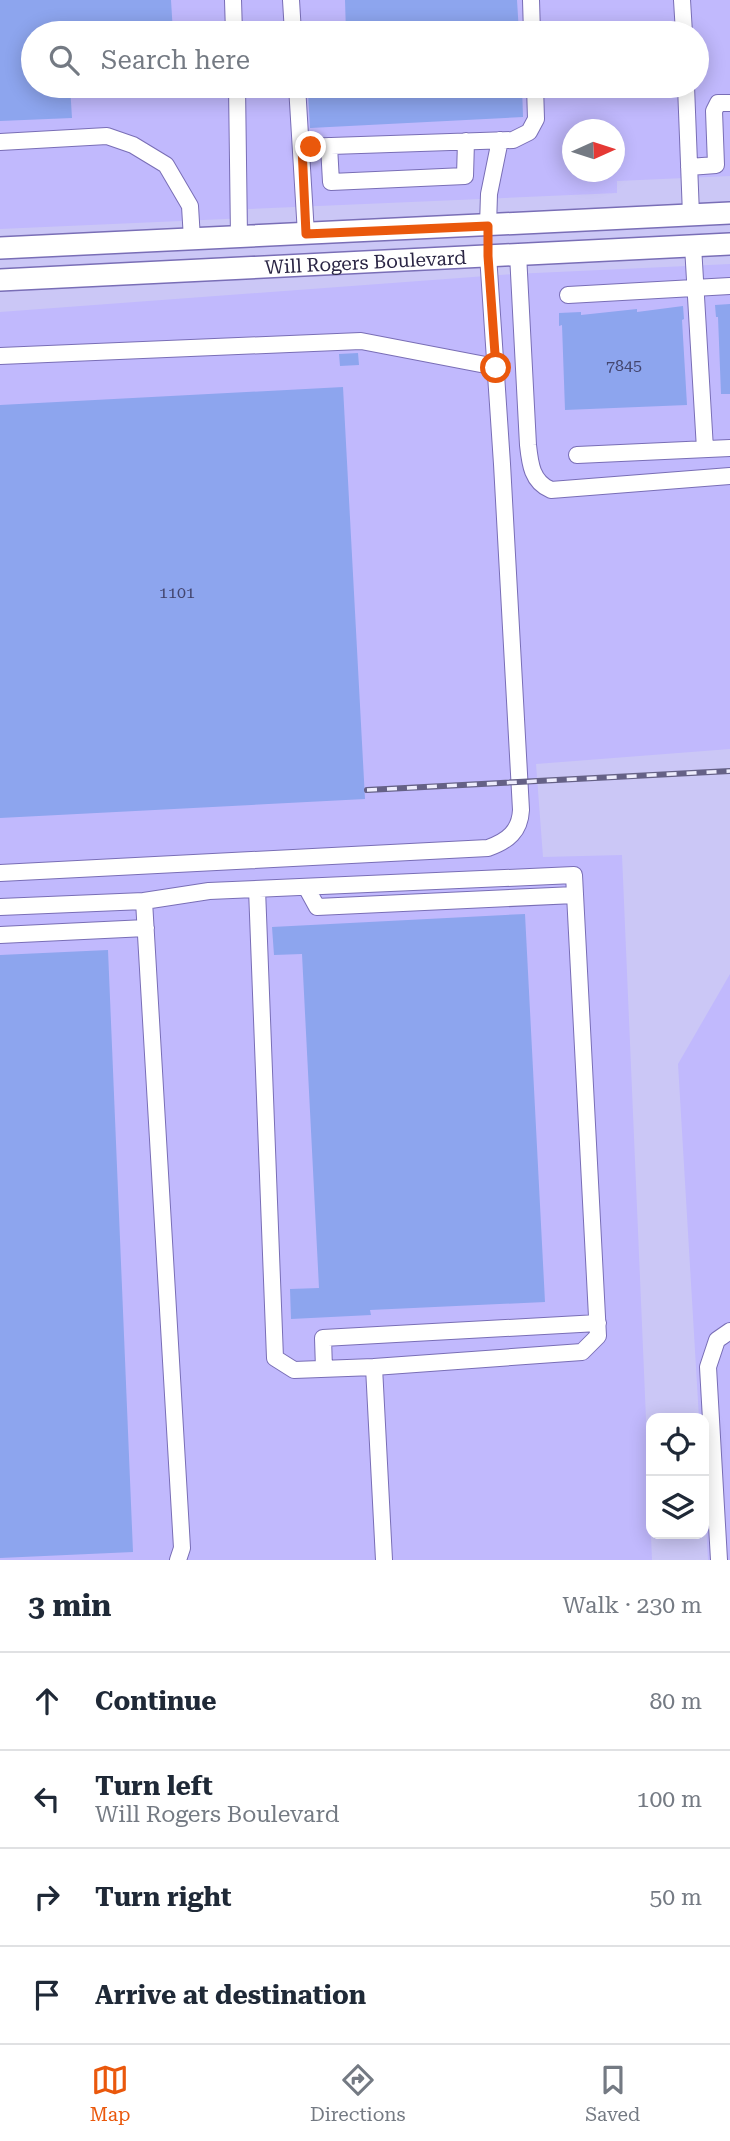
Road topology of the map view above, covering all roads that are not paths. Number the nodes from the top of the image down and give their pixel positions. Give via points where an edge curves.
1 (233, 0) edge
2 (291, 0) edge
3 (531, 0) edge
4 (682, 0) edge
5 (234, 21) edge
6 (292, 21) edge
7 (532, 21) edge
8 (683, 21) edge
9 (237, 98) edge
10 (298, 98) edge
11 (535, 98) edge
12 (686, 98) edge
13 (730, 103) edge
14 (500, 140) junction
15 (466, 141) junction
16 (0, 142) edge
17 (329, 146) junction
18 (302, 147) junction
19 (723, 164) edge
20 (689, 167) junction
21 (730, 214) edge
22 (691, 215) junction
23 (488, 226) junction
24 (306, 234) junction
25 (239, 237) junction
26 (192, 239) junction
27 (730, 244) edge
28 (693, 246) junction
29 (0, 248) edge
30 (518, 254) junction
31 (488, 256) junction
32 (0, 280) edge
33 (730, 286) edge
34 (695, 287) junction
35 (568, 295) dead end
36 (0, 356) edge
37 (496, 368) junction
38 (730, 448) edge
39 (705, 449) junction
40 (577, 455) dead end
41 (730, 476) edge
42 (0, 873) edge
43 (257, 889) junction
44 (145, 901) junction
45 (0, 907) edge
46 (146, 928) junction
47 (0, 935) edge
48 (598, 1323) junction
49 (730, 1331) edge
50 (374, 1367) junction
51 (324, 1369) junction
52 (178, 1560) edge
53 (384, 1560) edge
54 (719, 1560) edge

1 - 5 lane
2 - 6 lane
3 - 7 lane
4 - 8 lane
9 - 25 lane
10 - 18 lane
11 - 14 lane via 536,119 529,132
12 - 20 lane
13 - 19 lane via 718,103 714,111
14 - 15 lane
14 - 23 lane
15 - 17 lane
15 - 17 lane via 465,176 331,181
16 - 26 lane via 107,136 132,145 166,165 190,206
17 - 18 lane
18 - 24 lane
19 - 20 lane
20 - 22 lane
21 - 22 main road, Will Rogers Boulevard
22 - 23 main road, Will Rogers Boulevard
22 - 28 main road
23 - 24 main road, Will Rogers Boulevard
23 - 31 main road
24 - 25 main road, Will Rogers Boulevard
25 - 26 main road, Will Rogers Boulevard
26 - 29 main road, Will Rogers Boulevard
27 - 28 main road, Will Rogers Boulevard
28 - 30 main road, Will Rogers Boulevard
28 - 34 lane
30 - 31 main road, Will Rogers Boulevard
30 - 41 lane via 527,445 530,465 542,486 551,490
31 - 32 main road, Will Rogers Boulevard
31 - 37 lane
33 - 34 lane
34 - 35 lane
34 - 39 lane
36 - 37 lane via 361,341
37 - 42 lane via 521,810 510,838 488,848
38 - 39 lane
39 - 40 lane
43 - 44 lane
43 - 48 lane via 575,875
43 - 51 lane via 275,1358 294,1370
44 - 45 lane
44 - 46 lane
46 - 47 lane
46 - 52 lane via 182,1548
48 - 50 lane via 598,1336 582,1352
48 - 51 lane via 323,1338
49 - 54 lane via 717,1340 708,1367
50 - 51 lane
50 - 53 lane

